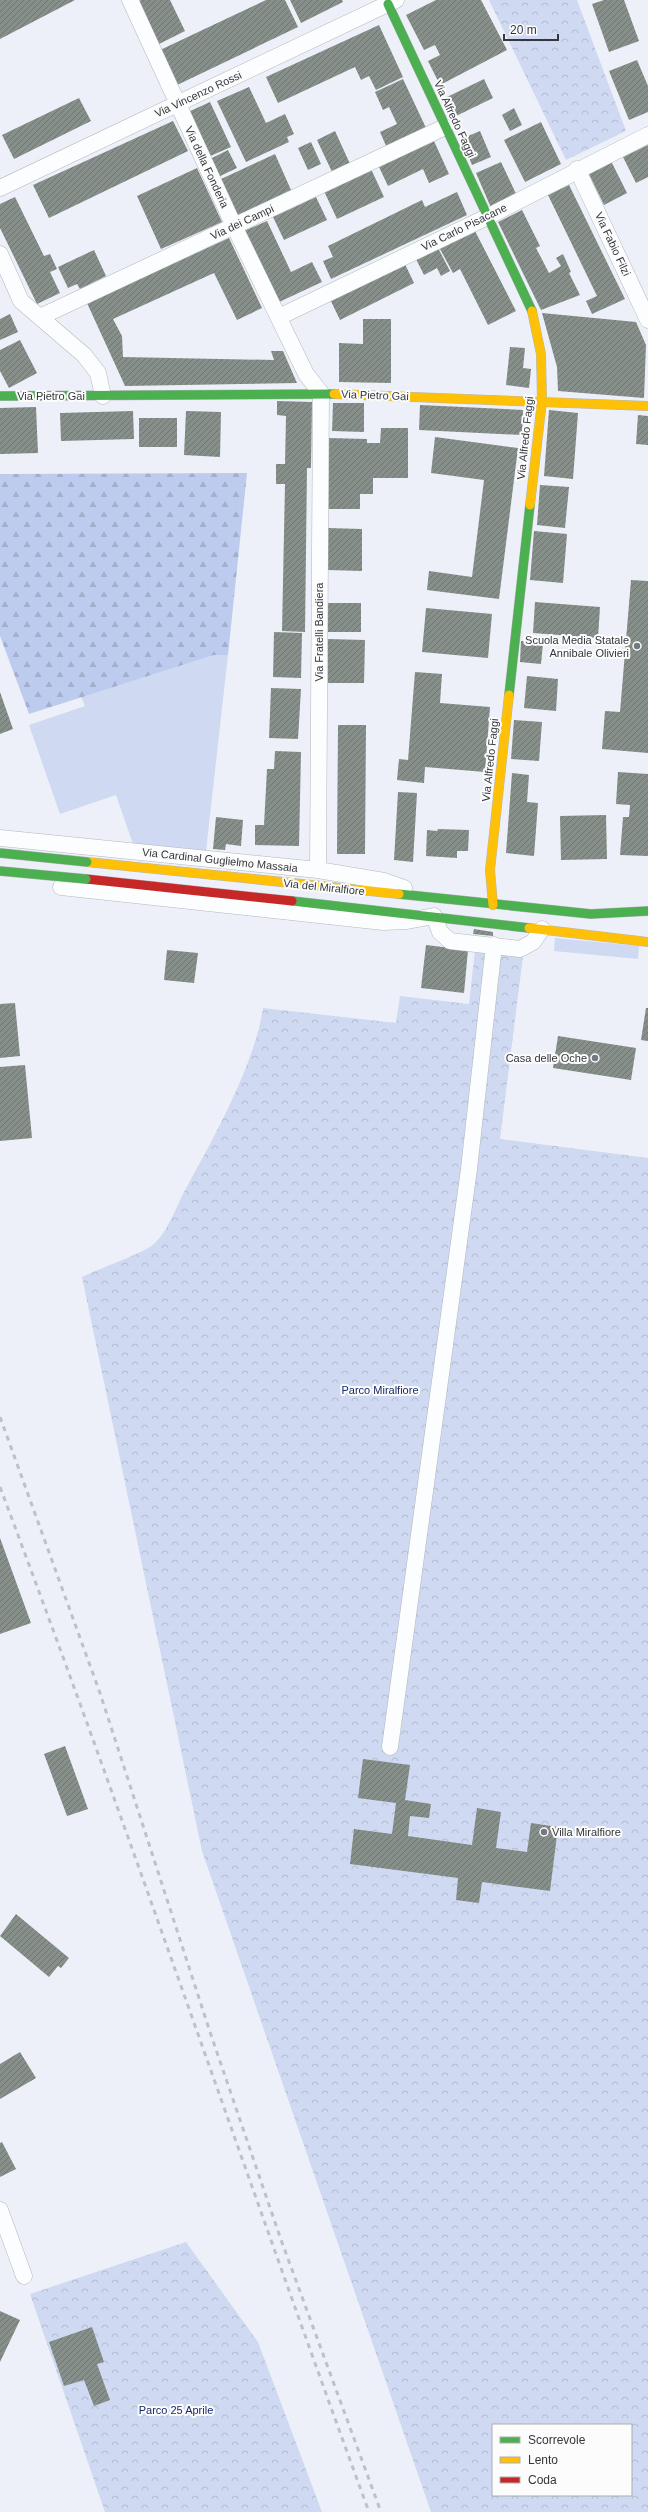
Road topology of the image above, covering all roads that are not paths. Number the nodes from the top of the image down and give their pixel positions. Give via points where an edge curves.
1 (130, 0) edge
2 (392, 2) edge
3 (177, 104) junction
4 (445, 127) junction
5 (648, 134) edge
6 (577, 169) junction
7 (0, 188) edge
8 (487, 217) junction
9 (234, 226) junction
10 (0, 254) edge
11 (40, 317) junction
12 (279, 317) junction
13 (648, 320) edge
14 (321, 393) junction
15 (0, 396) edge
16 (103, 396) junction
17 (542, 401) junction
18 (648, 406) edge
19 (0, 838) edge
20 (29, 841) junction
21 (0, 853) edge
22 (318, 870) junction
23 (3, 878) edge
24 (46, 886) junction
25 (436, 899) junction
26 (494, 905) junction
27 (648, 911) edge
28 (434, 916) junction
29 (542, 929) junction
30 (648, 942) edge
31 (494, 945) junction
32 (390, 1747) dead end
33 (0, 2210) edge
34 (24, 2276) dead end

1 - 3 street, Via della Fonderia
2 - 3 street, Via Vincenzo Rossi
2 - 4 street, Via Alfredo Faggi
3 - 7 street, Via Vincenzo Rossi
3 - 9 street, Via della Fonderia
4 - 8 street, Via Alfredo Faggi
4 - 9 street, Via dei Campi
5 - 6 street, Via Carlo Pisacane
6 - 8 street, Via Carlo Pisacane
6 - 13 street, Via Fabio Filzi
8 - 12 street, Via Carlo Pisacane
8 - 17 street, Via Alfredo Faggi via 531,307 541,354
9 - 11 street, Via dei Campi
9 - 12 street, Via della Fonderia
10 - 11 street, Via Pietro Gai via 21,301
11 - 16 street, Via Pietro Gai via 65,337 98,373
12 - 14 street, Via della Fonderia via 306,374
14 - 16 street, Via Pietro Gai
14 - 17 street, Via Pietro Gai
14 - 22 street, Via Fratelli Bandiera
15 - 16 street, Via Pietro Gai
17 - 18 street, Via Pietro Gai
17 - 26 street, Via Alfredo Faggi via 490,870
19 - 20 street, Via Cardinal Guglielmo Massaia
20 - 22 street, Via Cardinal Guglielmo Massaia
20 - 23 street via 16,848 8,857
20 - 24 street via 39,849 46,871
21 - 25 street, Via del Miralfiore, bridge
22 - 25 street, Via Cardinal Guglielmo Massaia via 384,881
23 - 24 street, Via del Miralfiore
23 - 28 street, Via del Miralfiore, bridge via 86,879
24 - 28 street, Via del Miralfiore via 383,922
25 - 26 street, Via del Miralfiore
26 - 27 street, Via del Miralfiore via 591,914
28 - 29 street, Via del Miralfiore
28 - 31 street via 440,932 450,941
29 - 30 street, Via del Miralfiore
29 - 31 street via 533,942 520,949
31 - 32 street via 469,1169
33 - 34 street

